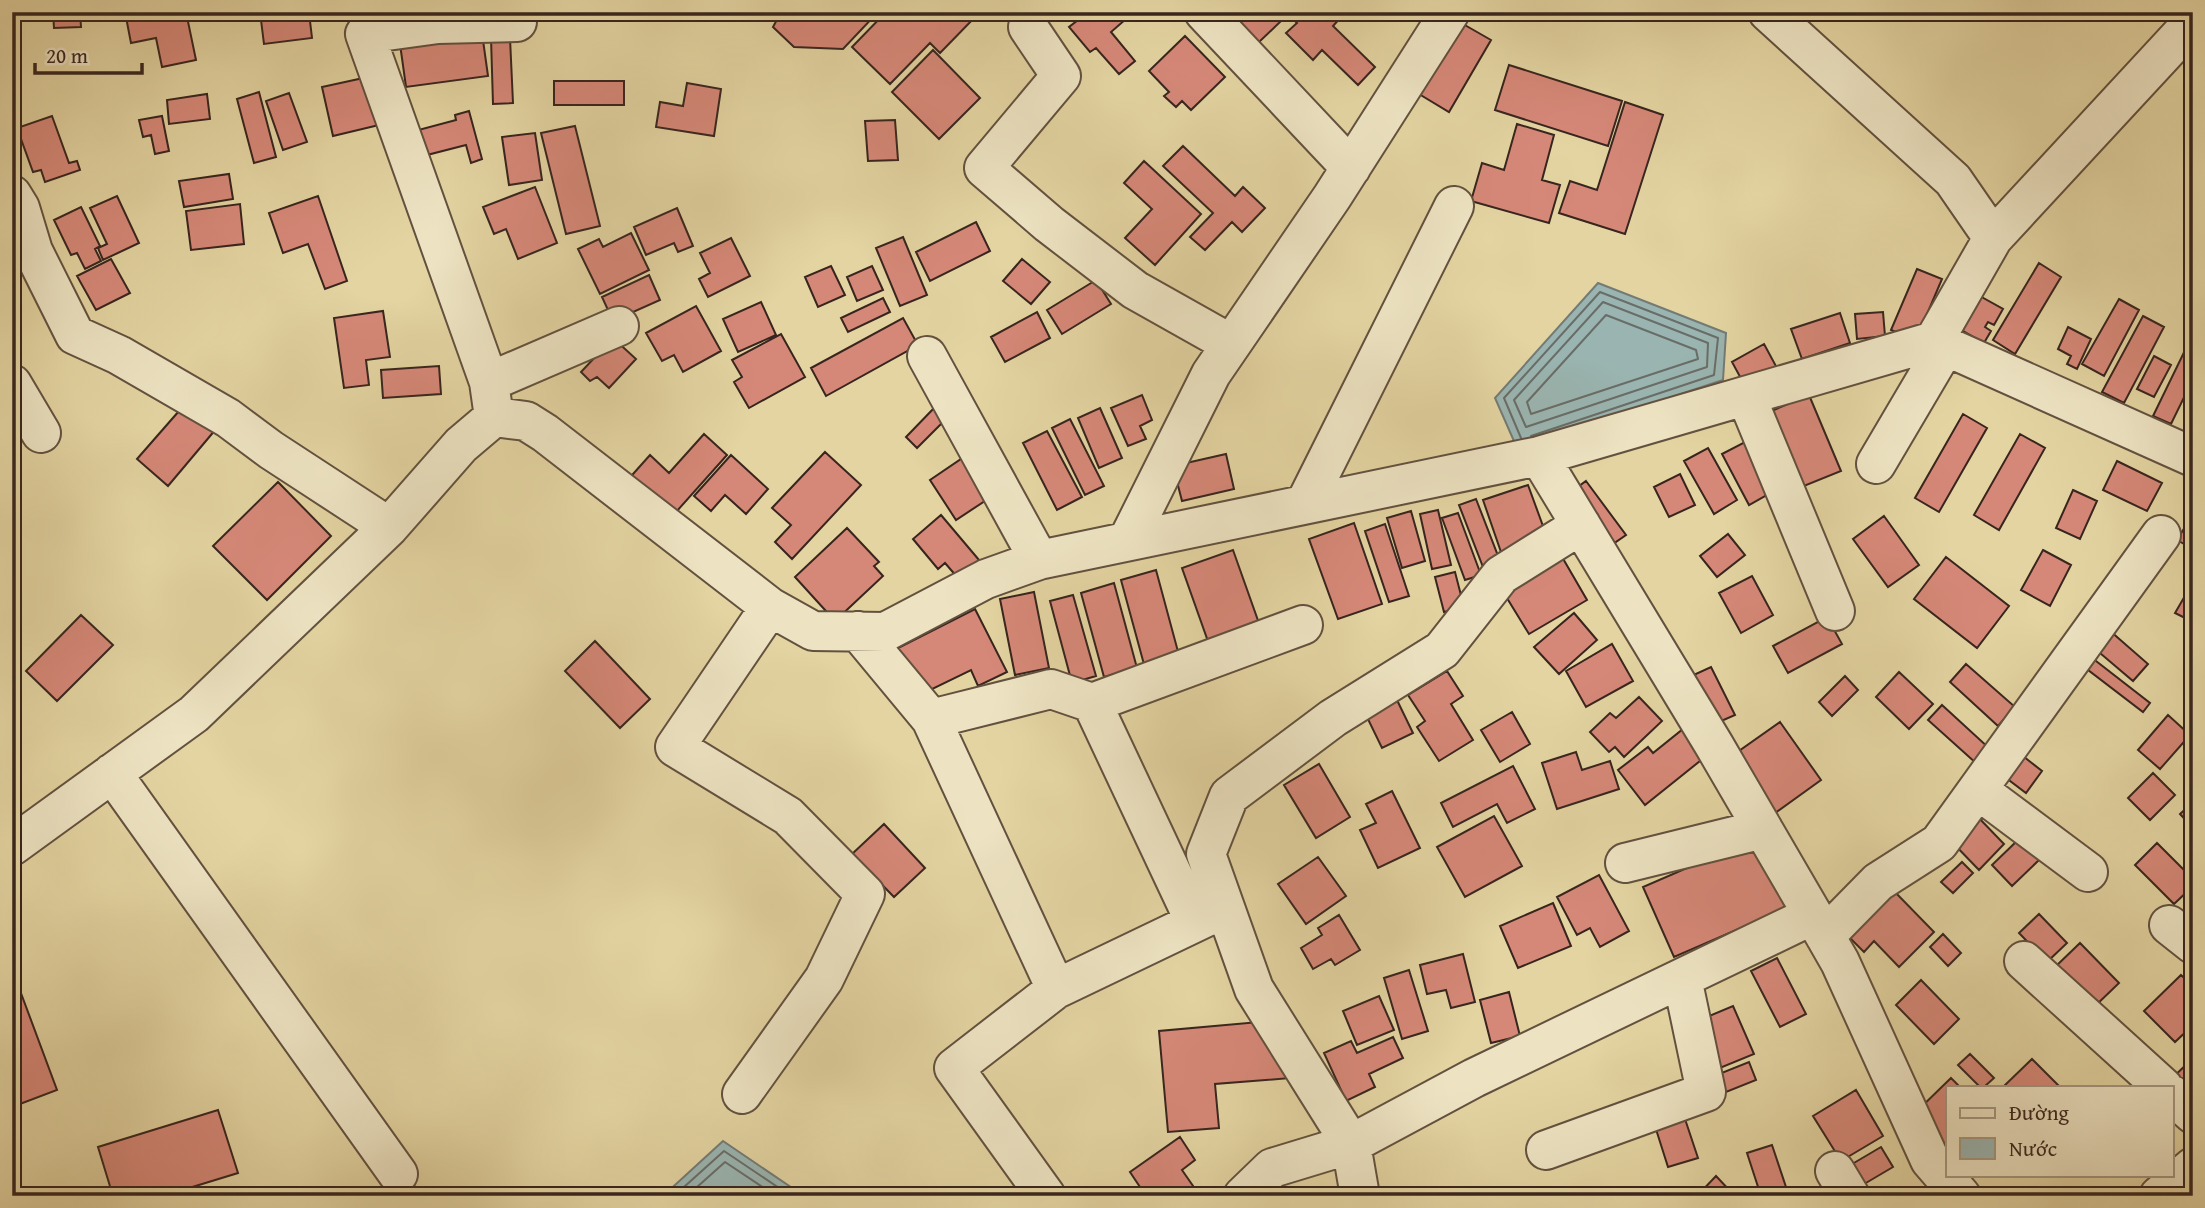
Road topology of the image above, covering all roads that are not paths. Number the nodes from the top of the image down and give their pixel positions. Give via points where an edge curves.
1 (1204, 12) edge
2 (1450, 12) edge
3 (1768, 12) edge
4 (517, 22) dead end
5 (2193, 22) edge
6 (367, 23) edge
7 (1028, 27) dead end
8 (1351, 167) junction
9 (12, 195) edge
10 (1454, 206) dead end
11 (1993, 238) junction
12 (619, 326) dead end
13 (1231, 344) junction
14 (1940, 344) junction
15 (927, 356) dead end
16 (12, 384) edge
17 (1746, 396) junction
18 (492, 400) junction
19 (41, 433) dead end
20 (1539, 456) junction
21 (2193, 457) edge
22 (1876, 464) dead end
23 (1305, 504) junction
24 (1581, 525) junction
25 (389, 527) junction
26 (2161, 535) dead end
27 (1128, 540) junction
28 (1040, 560) junction
29 (770, 607) junction
30 (1835, 611) dead end
31 (1303, 625) dead end
32 (858, 631) junction
33 (1092, 704) junction
34 (931, 719) junction
35 (112, 774) junction
36 (1978, 790) junction
37 (1763, 830) junction
38 (12, 846) edge
39 (1625, 863) dead end
40 (2088, 872) dead end
41 (1210, 915) junction
42 (1819, 926) junction
43 (2024, 961) dead end
44 (1682, 978) junction
45 (1056, 989) junction
46 (2163, 1086) edge
47 (742, 1094) dead end
48 (2174, 1097) edge
49 (2193, 1114) edge
50 (1351, 1144) junction
51 (1546, 1150) dead end
52 (2193, 1167) edge
53 (398, 1174) dead end
54 (1046, 1196) edge
55 (1243, 1196) edge
56 (1360, 1196) edge
57 (1961, 1196) edge
58 (2160, 1196) edge

1 - 8 street
2 - 8 street
3 - 11 street via 1953,180
4 - 6 street
5 - 11 street
6 - 18 street
7 - 13 street via 1061,76 984,168 1135,290
8 - 13 street
9 - 25 street via 33,251 75,335 228,418
10 - 23 street
11 - 14 street
12 - 18 street
13 - 27 street via 1211,374
14 - 17 street
14 - 21 street
14 - 22 street
15 - 28 street
16 - 19 street
17 - 20 street
17 - 30 street
18 - 25 street via 461,445
18 - 29 street via 545,433
20 - 23 street
20 - 24 street
23 - 27 street
24 - 37 street
24 - 41 street via 1501,575 1442,650 1333,718 1229,796 1206,854
25 - 35 street via 194,714
26 - 36 street
27 - 28 street
28 - 32 street via 986,579 885,632
29 - 32 street via 813,631
29 - 47 street via 674,747 788,816 865,894 824,979
31 - 33 street
32 - 34 street
33 - 34 street via 1051,690
33 - 41 street
34 - 45 street
35 - 38 street
35 - 53 street
36 - 40 street
36 - 42 street via 1939,843
37 - 39 street
37 - 42 street
41 - 45 street
41 - 50 street
42 - 44 street
42 - 57 street via 1840,962 1930,1160
43 - 46 street
44 - 50 street via 1474,1077
44 - 51 street via 1706,1091
45 - 54 street via 954,1068
48 - 49 street
50 - 55 street via 1272,1168
50 - 56 street
52 - 58 street

